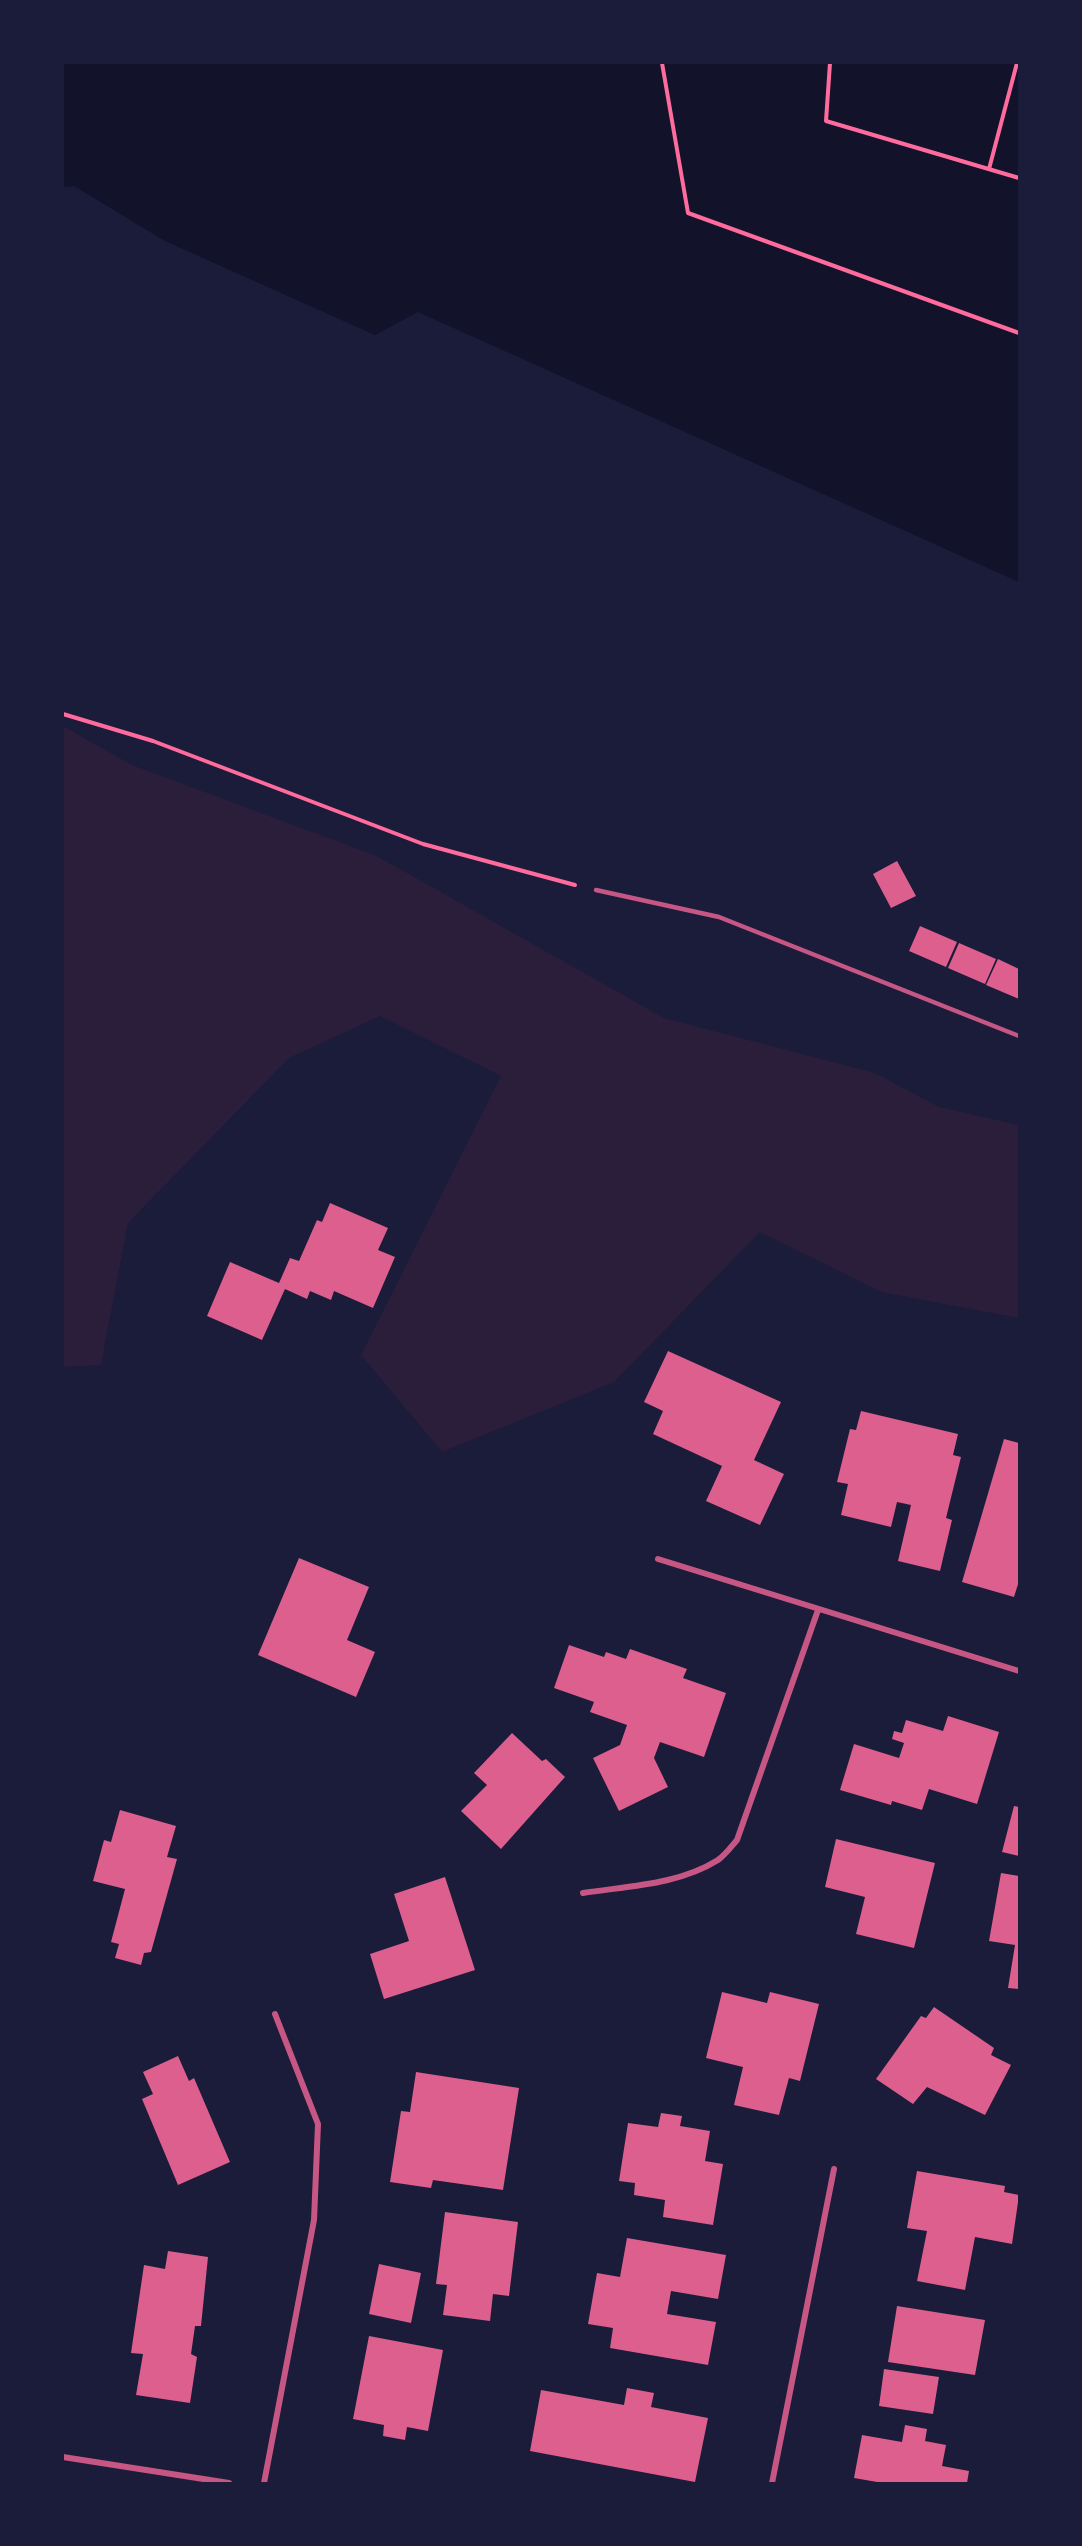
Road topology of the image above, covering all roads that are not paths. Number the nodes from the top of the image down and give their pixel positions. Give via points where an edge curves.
1 (596, 890) road end
2 (1019, 1036) edge
3 (658, 1559) dead end
4 (818, 1610) junction
5 (1019, 1671) edge
6 (583, 1893) dead end
7 (275, 2014) dead end
8 (834, 2169) dead end
9 (63, 2457) edge
10 (229, 2483) edge
11 (264, 2483) edge
12 (772, 2483) edge

1 - 2 lane via 719,917
3 - 4 street
4 - 5 street
4 - 6 street via 737,1840 720,1859 666,1881
7 - 11 street via 318,2124 314,2220
8 - 12 street
9 - 10 street

